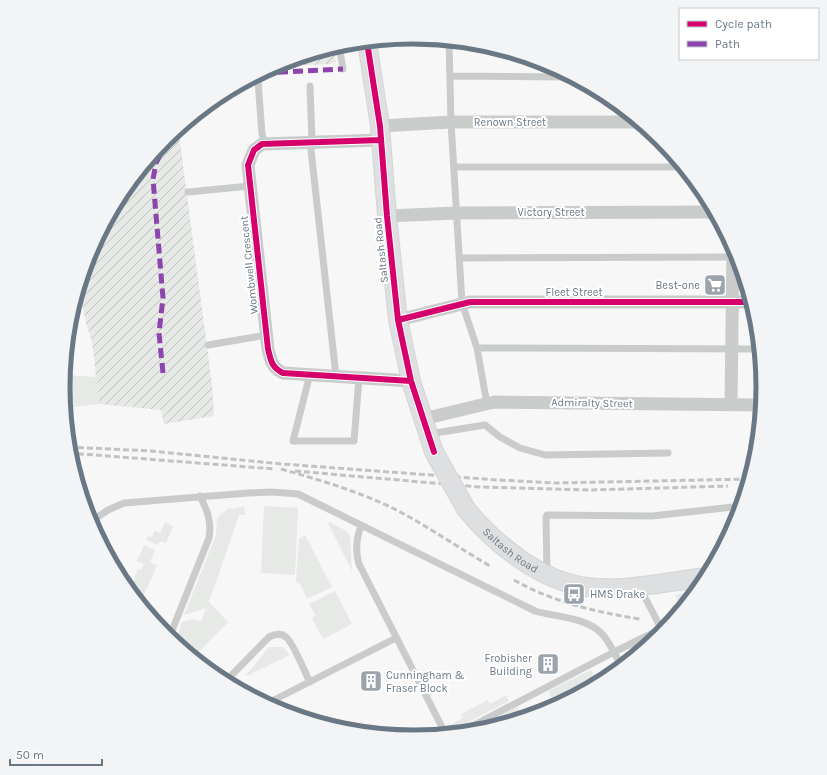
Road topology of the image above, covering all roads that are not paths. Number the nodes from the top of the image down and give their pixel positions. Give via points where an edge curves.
1 (449, 46) edge
2 (368, 47) edge
3 (340, 52) edge
4 (343, 69) dead end
5 (450, 76) junction
6 (560, 77) edge
7 (258, 81) dead end
8 (310, 86) dead end
9 (451, 122) junction
10 (632, 122) edge
11 (380, 133) junction
12 (311, 141) junction
13 (265, 144) junction
14 (455, 167) junction
15 (677, 167) edge
16 (250, 186) junction
17 (188, 192) dead end
18 (708, 212) edge
19 (457, 213) junction
20 (387, 216) junction
21 (730, 253) edge
22 (460, 258) junction
23 (734, 265) edge
24 (732, 302) junction
25 (746, 302) edge
26 (462, 303) junction
27 (398, 320) junction
28 (267, 334) junction
29 (208, 345) dead end
30 (477, 348) junction
31 (732, 349) junction
32 (755, 349) edge
33 (310, 374) junction
34 (336, 376) junction
35 (359, 378) junction
36 (412, 381) junction
37 (487, 404) junction
38 (731, 405) junction
39 (756, 405) edge
40 (426, 427) junction
41 (668, 454) dead end
42 (200, 496) junction
43 (736, 507) edge
44 (96, 518) edge
45 (361, 526) junction
46 (547, 574) junction
47 (699, 578) edge
48 (639, 586) junction
49 (660, 626) edge
50 (172, 631) edge
51 (650, 636) edge
52 (396, 638) junction
53 (614, 652) junction
54 (620, 662) edge
55 (230, 677) edge
56 (310, 682) junction
57 (273, 701) edge
58 (474, 725) edge
59 (443, 729) edge

1 - 5 lane
2 - 11 main road, Saltash Road
3 - 4 lane
5 - 6 lane
5 - 9 lane
7 - 13 lane
8 - 12 lane
9 - 10 street, Renown Street
9 - 11 street, Renown Street
9 - 14 lane
11 - 12 street
11 - 20 main road, Saltash Road
12 - 13 street
12 - 34 lane
13 - 16 street, Wombwell Crescent via 254,150 248,165
14 - 15 lane
14 - 19 lane
16 - 17 lane
16 - 28 street, Wombwell Crescent
18 - 19 street, Victory Street
19 - 20 street, Victory Street
19 - 22 lane
20 - 27 main road, Saltash Road
21 - 22 lane
22 - 26 lane
23 - 24 street
24 - 25 street, Fleet Street
24 - 26 street, Fleet Street
24 - 31 street
26 - 27 street, Fleet Street
26 - 30 lane
27 - 36 main road, Saltash Road
28 - 29 lane
28 - 33 street, Wombwell Crescent via 272,365 277,370 283,373
30 - 31 lane
30 - 37 lane
31 - 32 lane
31 - 38 street
33 - 34 street, Wombwell Crescent
33 - 35 lane via 293,441 354,441
34 - 35 street, Wombwell Crescent
35 - 36 street, Wombwell Crescent
36 - 40 main road, Saltash Road
37 - 38 street, Admiralty Street via 494,402
37 - 40 street, Admiralty Street
38 - 39 street, Admiralty Street
40 - 41 lane via 485,425 520,448 545,455
40 - 46 main road, Saltash Road, bridge via 434,452 466,509 503,545 522,560
42 - 44 lane via 124,503
42 - 45 lane via 271,492 298,494
42 - 50 lane via 208,514 211,530
43 - 46 lane via 652,516 547,515
45 - 52 lane via 357,543 358,560
45 - 53 lane via 535,612 589,624 601,633
46 - 48 main road, Saltash Road via 587,587
47 - 48 main road, Saltash Road
48 - 49 lane
51 - 53 lane
52 - 56 lane
52 - 59 lane
53 - 54 lane
53 - 58 lane
55 - 56 lane via 269,636 278,634 289,640
56 - 57 lane

